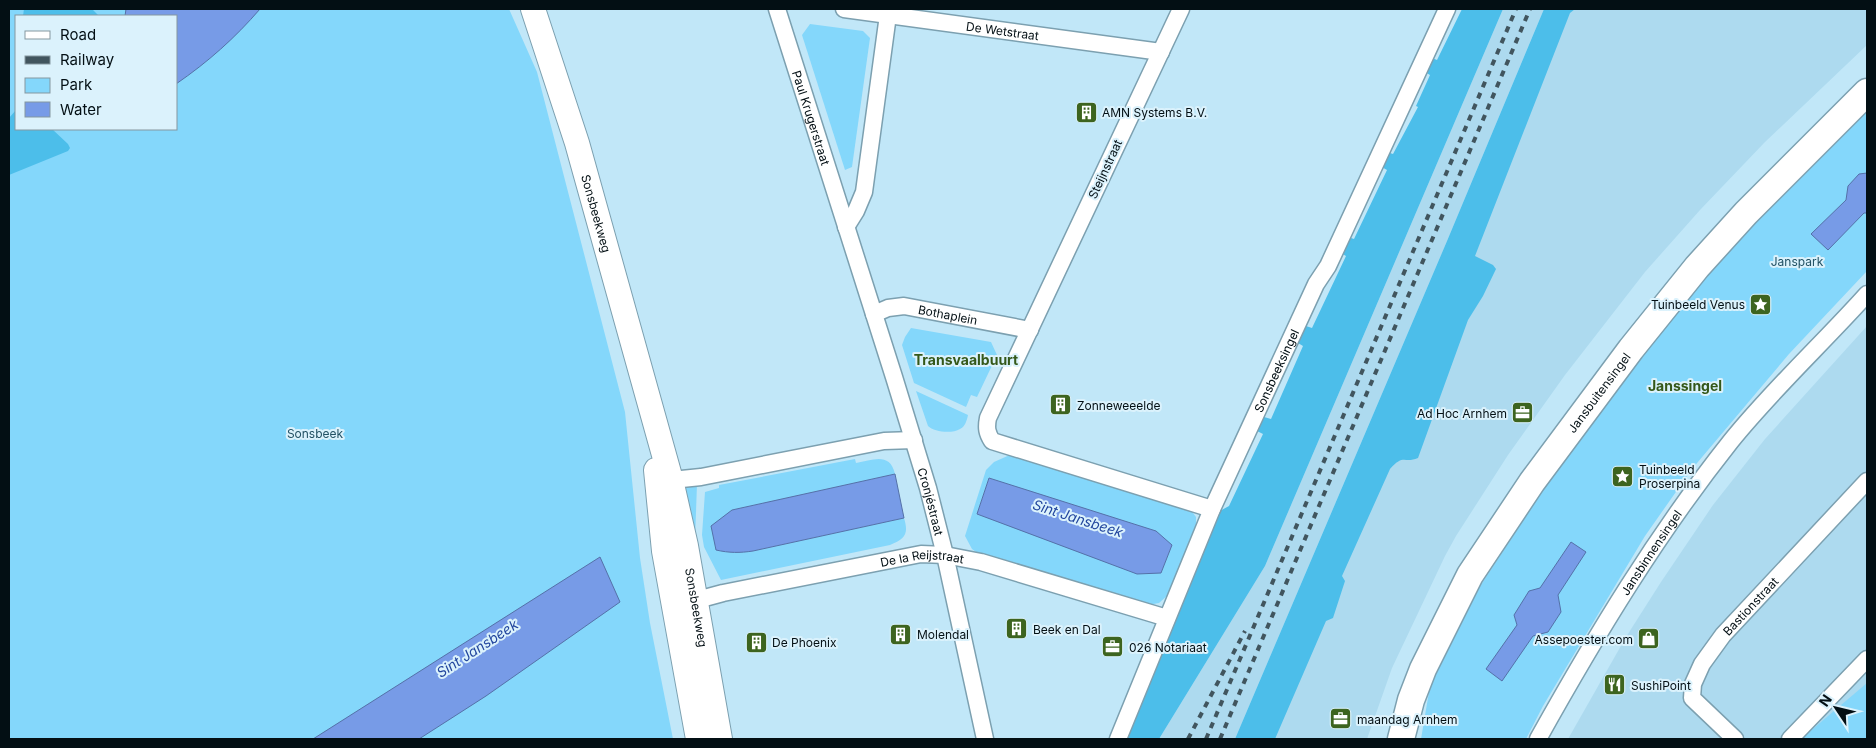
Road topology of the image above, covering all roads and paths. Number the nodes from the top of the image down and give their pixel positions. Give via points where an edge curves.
1 (533, 9) edge
2 (777, 9) edge
3 (844, 9) edge
4 (1180, 9) edge
5 (1448, 9) edge
6 (888, 14) junction
7 (1161, 52) junction
8 (1867, 92) edge
9 (846, 227) junction
10 (1867, 294) edge
11 (874, 314) junction
12 (1030, 330) junction
13 (914, 440) junction
14 (663, 480) junction
15 (1867, 481) edge
16 (1212, 509) junction
17 (945, 555) junction
18 (684, 603) junction
19 (1167, 618) junction
20 (1867, 659) edge
21 (698, 739) edge
22 (720, 739) edge
23 (985, 739) edge
24 (1118, 739) edge
25 (1401, 739) edge
26 (1538, 739) edge
27 (1735, 739) edge
28 (1790, 739) edge

1 - 14 main road, Sonsbeekweg via 577,144 654,419
2 - 9 street, Paul Krugerstraat
3 - 6 street, De Wetstraat
4 - 7 street, Steijnstraat
5 - 16 street, Sonsbeeksingel
6 - 7 street, De Wetstraat
6 - 9 street via 864,192
7 - 12 street, Steijnstraat
8 - 25 main road, Jansbuitensingel via 1697,267 1532,482 1470,575 1423,669
9 - 11 street, Paul Krugerstraat
10 - 26 street, Jansbinnensingel via 1740,430 1686,498 1646,557
11 - 12 street, Bothaplein via 904,306
11 - 13 street
12 - 16 street via 988,418 987,434 992,441
13 - 14 street via 884,441 701,477
13 - 17 street, Cronjéstraat
14 - 18 main road, Sonsbeekweg via 664,550
15 - 27 street, Bastionstraat via 1723,635 1702,664 1693,684 1692,698
16 - 19 street, Sonsbeeksingel
17 - 18 street, De la Reijstraat via 921,554
17 - 19 street, De la Reijstraat via 981,562
17 - 23 street, Cronjéstraat
18 - 21 main road, Sonsbeekweg
18 - 22 main road, Sonsbeekweg
19 - 24 street, Sonsbeeksingel
20 - 28 street

